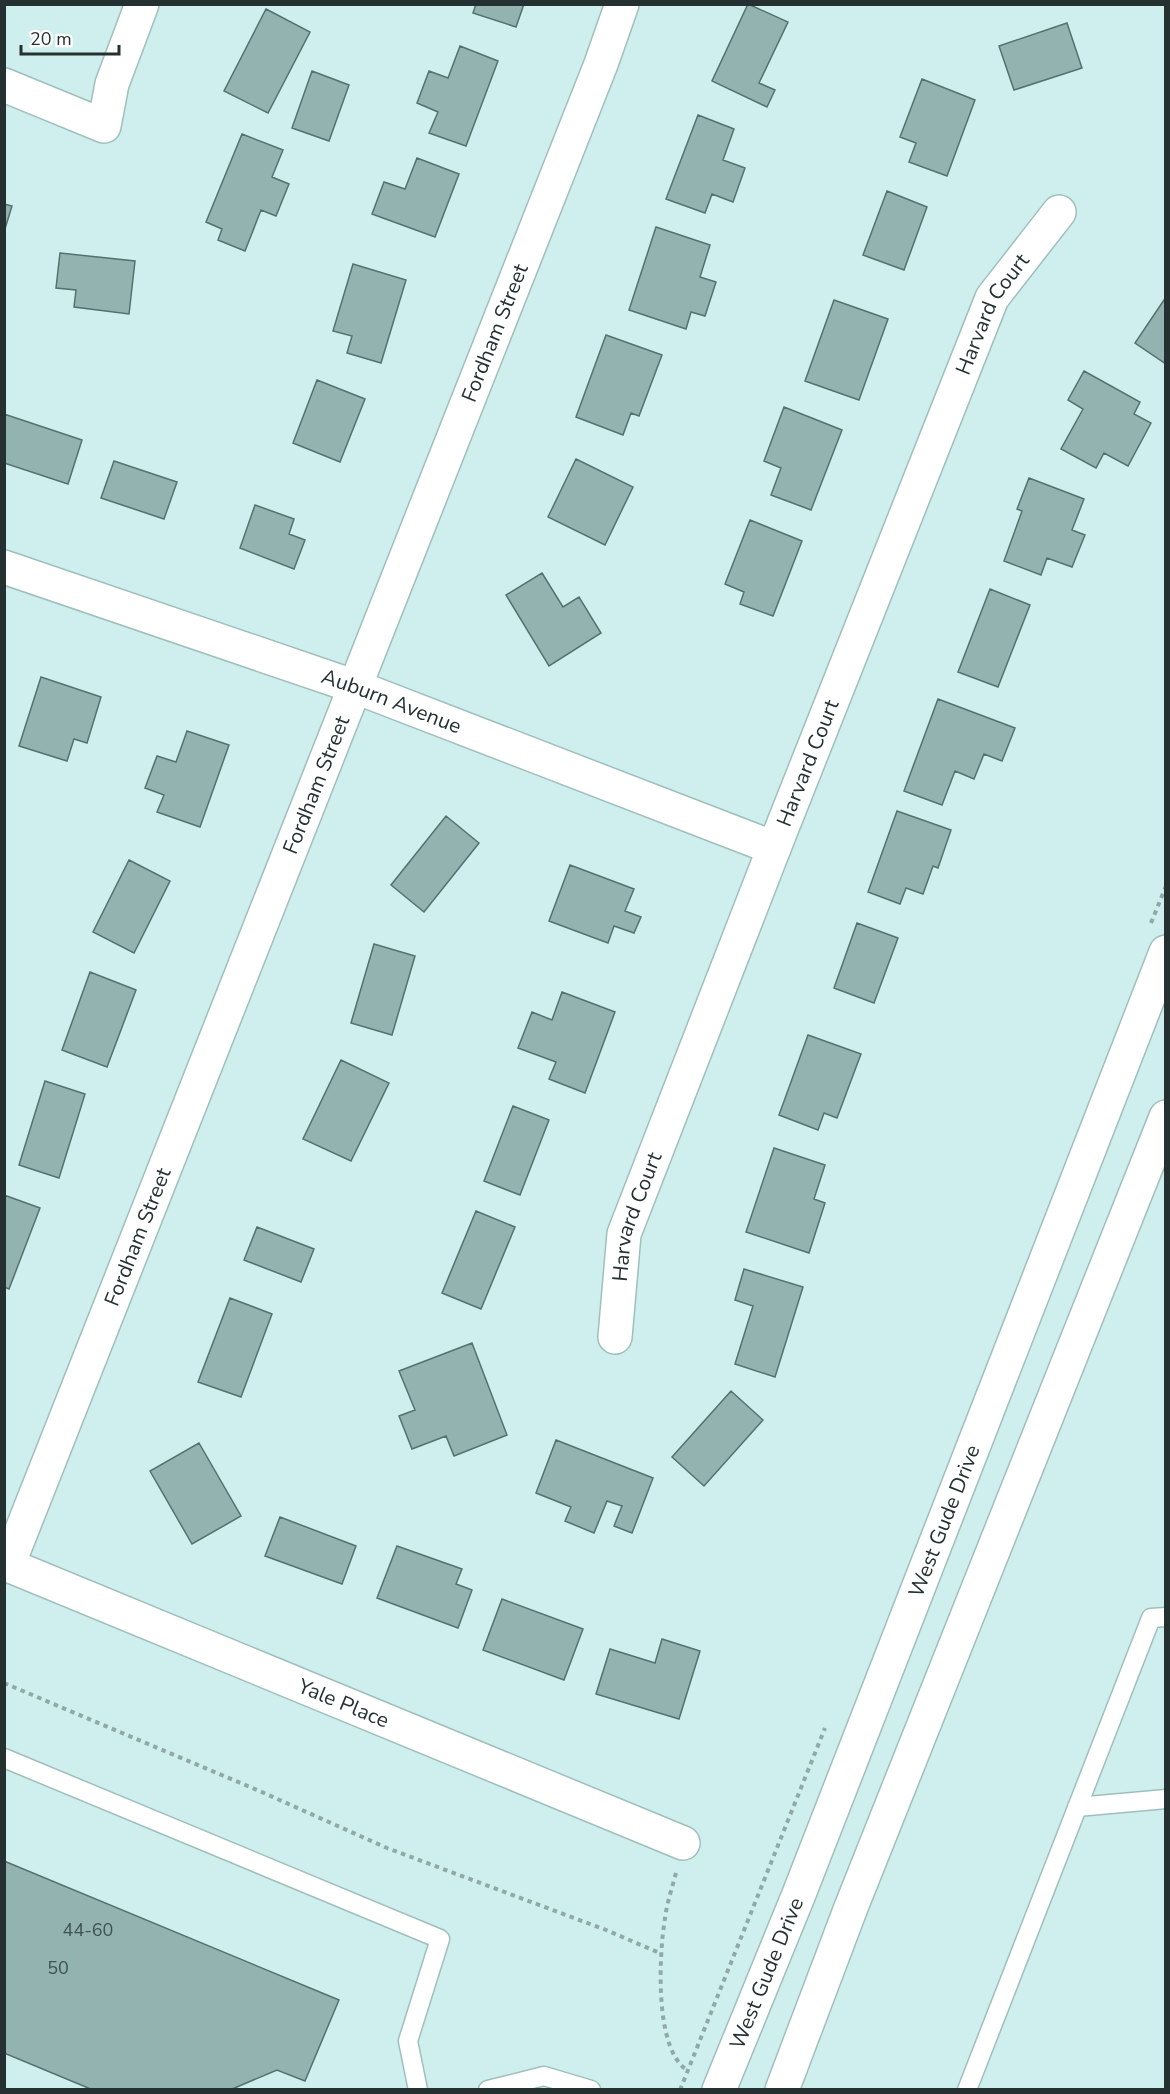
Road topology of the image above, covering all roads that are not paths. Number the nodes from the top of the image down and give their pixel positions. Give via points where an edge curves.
1 (142, 4) edge
2 (622, 4) edge
3 (4, 85) edge
4 (1059, 212) dead end
5 (4, 567) edge
6 (356, 687) junction
7 (774, 848) junction
8 (1166, 952) edge
9 (1166, 1117) edge
10 (615, 1337) dead end
11 (6, 1565) edge
12 (1166, 1617) edge
13 (4, 1758) edge
14 (1166, 1799) edge
15 (1077, 1807) junction
16 (683, 1843) road end
17 (418, 2090) edge
18 (488, 2090) edge
19 (591, 2090) edge
20 (719, 2090) edge
21 (783, 2090) edge
22 (967, 2090) edge

1 - 3 street via 112,84 104,126
2 - 6 street, Fordham Street
4 - 7 street, Harvard Court via 992,298
5 - 6 street, Auburn Avenue
6 - 7 street, Auburn Avenue
6 - 11 street, Fordham Street
7 - 10 street, Harvard Court via 624,1234
8 - 20 street, West Gude Drive
9 - 21 street via 850,1910
11 - 16 street, Yale Place
12 - 15 lane via 1151,1618
13 - 17 lane via 440,1939 408,2041
14 - 15 lane
15 - 22 lane
18 - 19 lane via 544,2076

